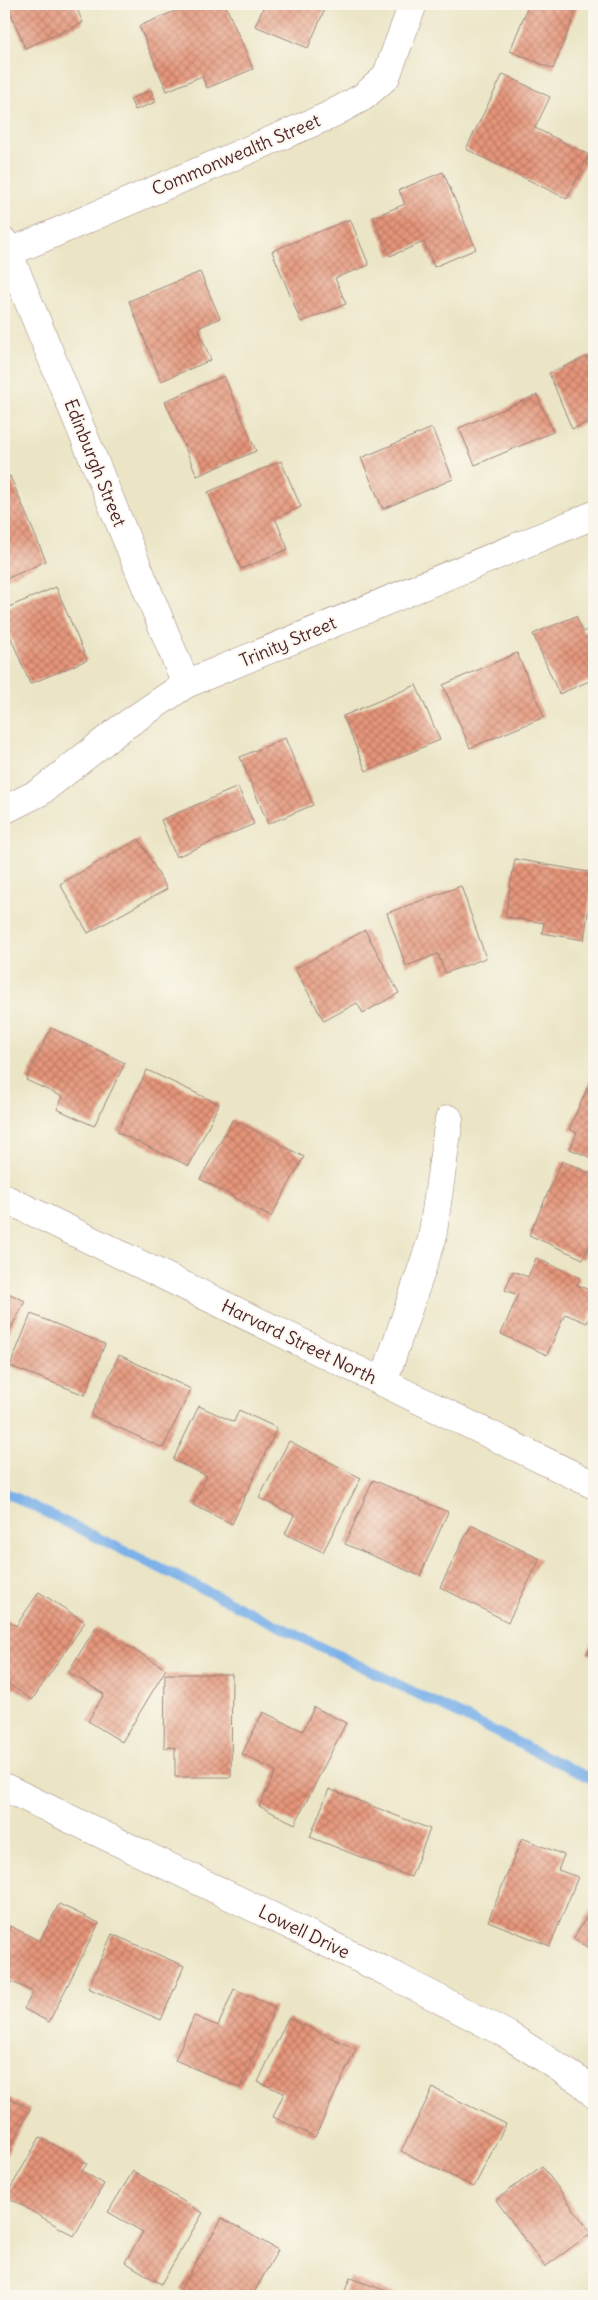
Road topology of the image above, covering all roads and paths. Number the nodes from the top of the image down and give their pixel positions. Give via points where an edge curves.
1 (413, 4) edge
2 (6, 247) edge
3 (594, 515) edge
4 (186, 684) junction
5 (4, 810) edge
6 (449, 1119) dead end
7 (4, 1198) edge
8 (383, 1383) junction
9 (594, 1485) edge
10 (4, 1787) edge
11 (594, 2094) edge

1 - 2 street, Commonwealth Street via 386,77 363,97 328,116
2 - 4 street, Edinburgh Street
3 - 4 street, Trinity Street
4 - 5 street, Trinity Street via 135,718 40,792
6 - 8 street via 432,1239
7 - 8 street, Harvard Street North
8 - 9 street, Harvard Street North
10 - 11 street, Lowell Drive via 391,1974 499,2030 583,2083

